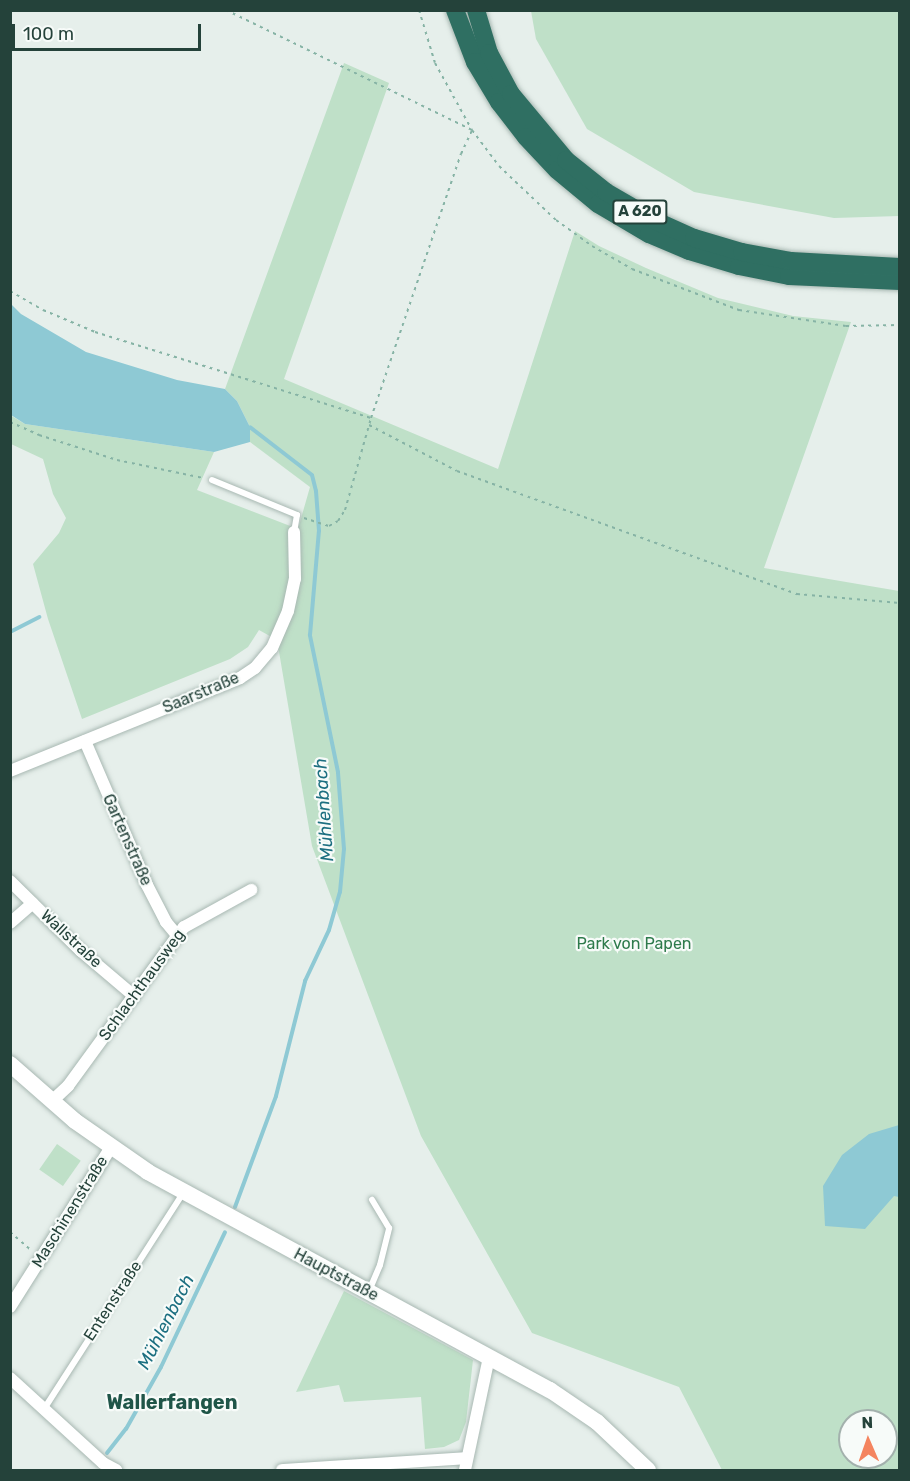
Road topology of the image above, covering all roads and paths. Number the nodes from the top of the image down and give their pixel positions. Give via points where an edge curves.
1 (226, 10) edge
2 (418, 10) edge
3 (455, 10) edge
4 (476, 10) edge
5 (472, 130) junction
6 (900, 267) edge
7 (900, 281) edge
8 (10, 291) edge
9 (900, 325) edge
10 (371, 418) junction
11 (10, 423) edge
12 (369, 425) junction
13 (212, 480) joint
14 (309, 520) dead end
15 (294, 532) joint
16 (900, 603) edge
17 (85, 741) junction
18 (10, 771) edge
19 (10, 881) edge
20 (251, 890) dead end
21 (33, 903) junction
22 (10, 923) edge
23 (177, 935) junction
24 (134, 996) junction
25 (10, 1052) edge
26 (10, 1064) edge
27 (25, 1076) junction
28 (52, 1101) junction
29 (111, 1147) junction
30 (183, 1193) junction
31 (372, 1200) dead end
32 (10, 1232) edge
33 (41, 1257) junction
34 (368, 1292) junction
35 (10, 1307) edge
36 (489, 1357) junction
37 (10, 1378) edge
38 (44, 1409) junction
39 (466, 1464) edge
40 (102, 1467) edge
41 (365, 1467) edge
42 (116, 1470) edge
43 (282, 1470) edge
44 (648, 1470) edge

1 - 5 path
2 - 5 path via 435,63
3 - 7 highway via 475,62 499,102 557,170 598,204 659,238 739,266 789,276
4 - 6 highway, A 620 via 489,53 511,94 566,160 606,192 694,238 742,252 790,261
5 - 9 path via 499,165 556,220 632,269 739,310 846,326
5 - 10 path via 460,154
8 - 10 path via 94,332
10 - 12 path
11 - 13 path via 117,460
12 - 14 path via 339,521 329,526
12 - 16 path via 457,471 797,594
13 - 15 lane via 297,515
15 - 17 street, Saarstraße via 292,595 280,630 263,660 240,678
17 - 18 street, Saarstraße
17 - 23 street, Gartenstraße via 147,885
19 - 21 street, Wallstraße
20 - 23 street, Schlachthausweg via 191,921
21 - 22 street
21 - 24 street, Wallstraße
23 - 24 street, Schlachthausweg
24 - 28 street, Schlachthausweg via 68,1086
25 - 27 main road, Hauptstraße
26 - 27 main road, Hauptstraße
27 - 28 main road, Hauptstraße
28 - 29 main road, Hauptstraße
29 - 30 main road, Hauptstraße
29 - 33 street, Maschinenstraße
30 - 34 main road, Hauptstraße
30 - 38 lane, Entenstraße
31 - 34 lane via 389,1228
32 - 33 path
33 - 35 street, Maschinenstraße
34 - 36 main road, Hauptstraße
36 - 39 street
36 - 44 main road, Hauptstraße via 576,1406
37 - 38 street
38 - 40 street
39 - 41 street
40 - 42 street
41 - 43 street

